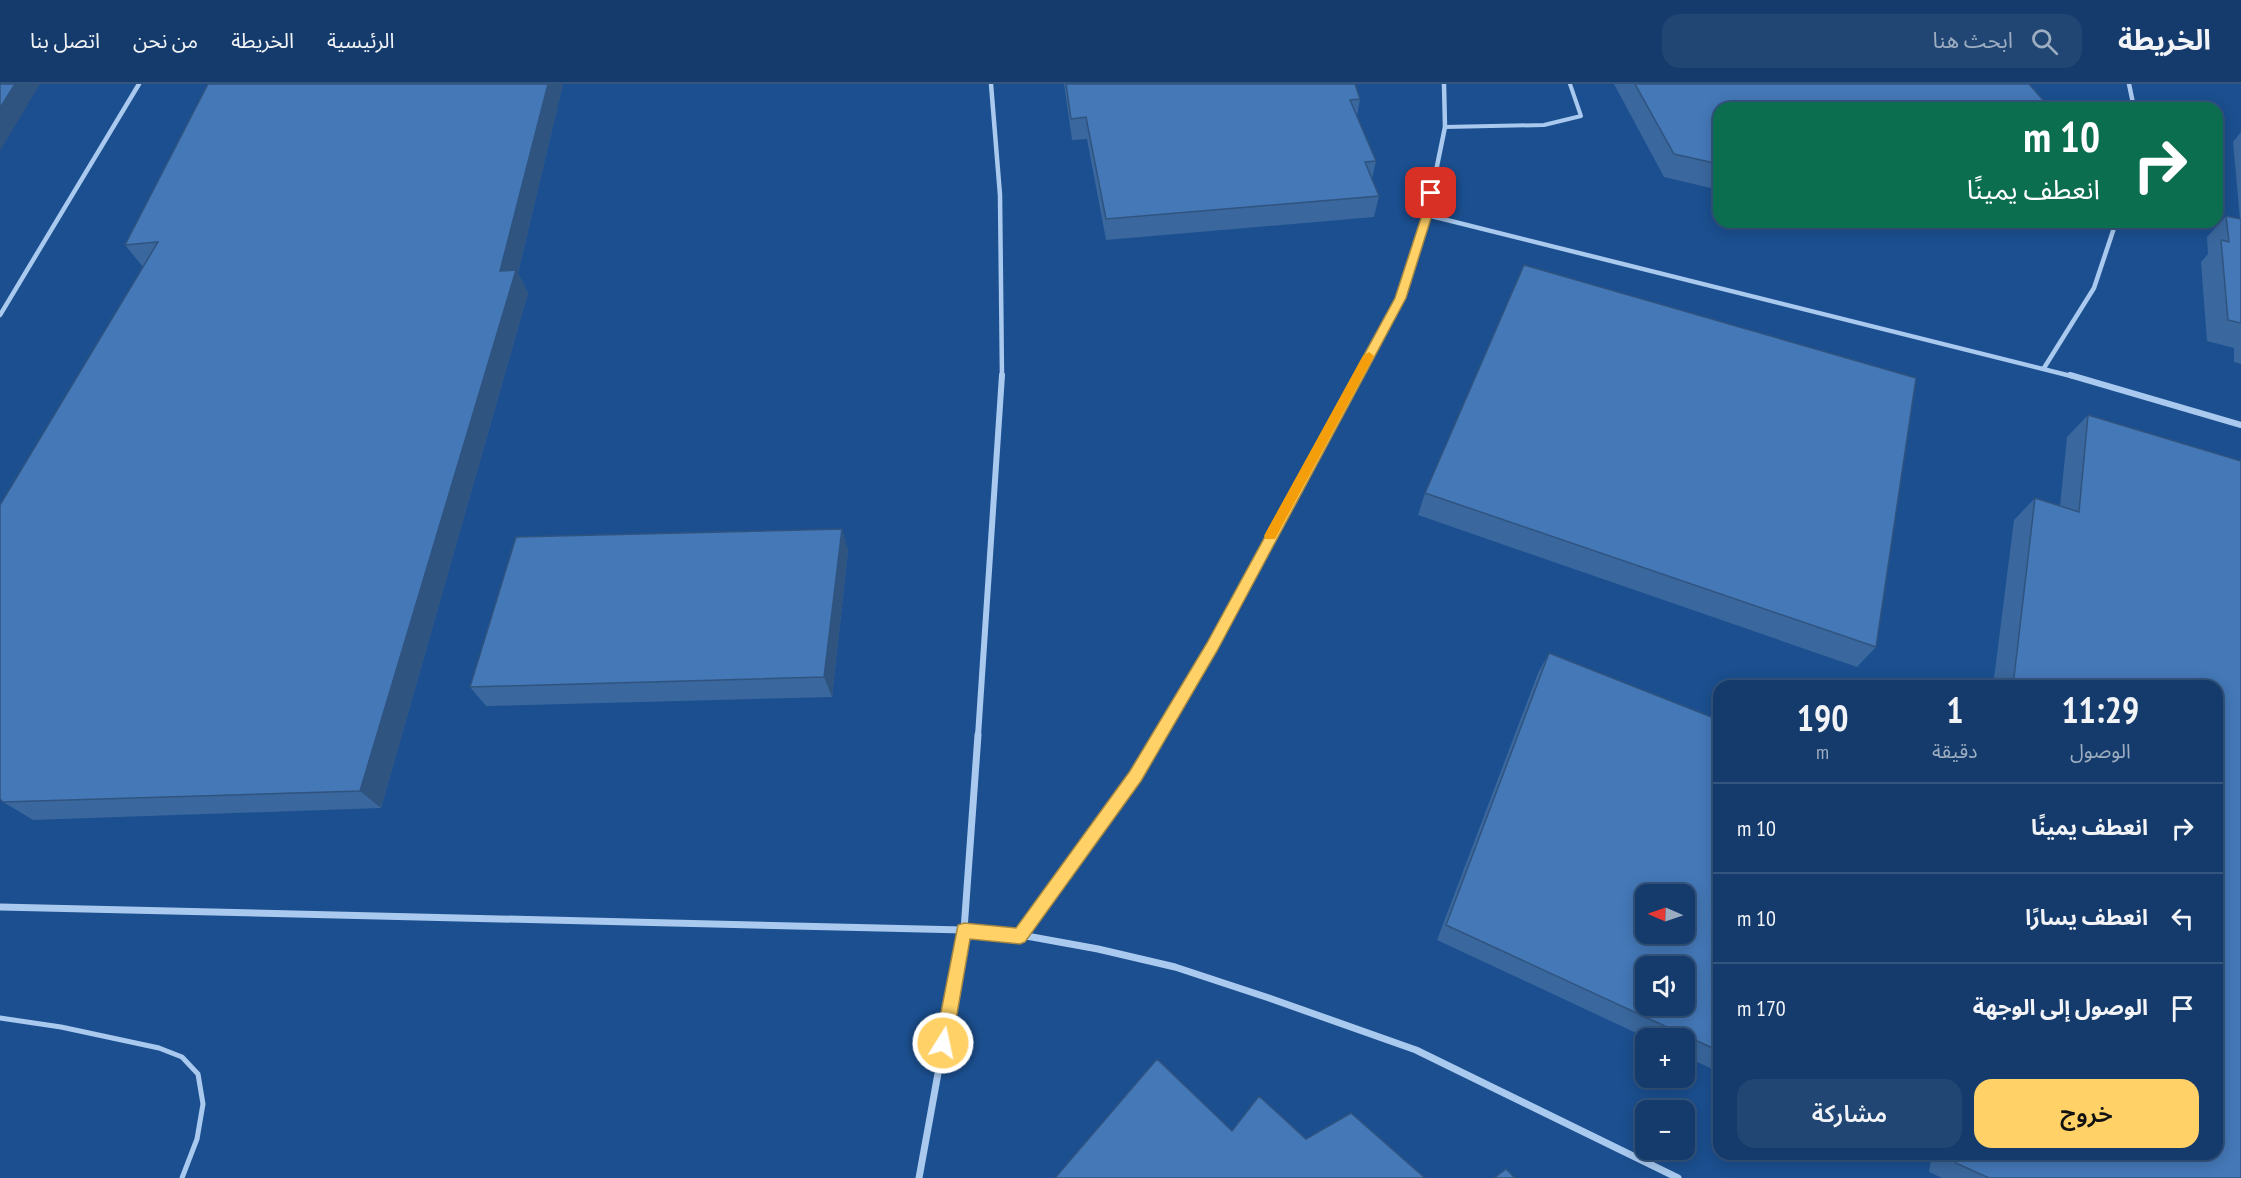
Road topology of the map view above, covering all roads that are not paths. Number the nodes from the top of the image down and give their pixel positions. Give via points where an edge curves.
1 (139, 84) edge
2 (991, 84) edge
3 (1444, 84) edge
4 (1570, 84) edge
5 (2130, 84) edge
6 (2133, 102) edge
7 (1444, 127) junction
8 (1427, 215) junction
9 (2114, 228) edge
10 (0, 315) edge
11 (2044, 368) junction
12 (2241, 424) edge
13 (0, 907) edge
14 (964, 930) junction
15 (1020, 936) junction
16 (0, 1018) edge
17 (182, 1178) edge
18 (919, 1178) edge
19 (1678, 1178) edge

1 - 10 street
2 - 14 street via 1000,195 1002,390
3 - 7 street
4 - 7 lane via 1581,116 1544,125
5 - 6 street
7 - 8 street
8 - 11 street
8 - 15 street via 1401,298 1212,647 1136,776
9 - 11 street via 2094,288
11 - 12 street
13 - 14 street
14 - 15 street
14 - 18 street
15 - 19 street via 1098,949 1175,968 1416,1050
16 - 17 lane via 83,1031 182,1057 198,1074 203,1104 197,1139

